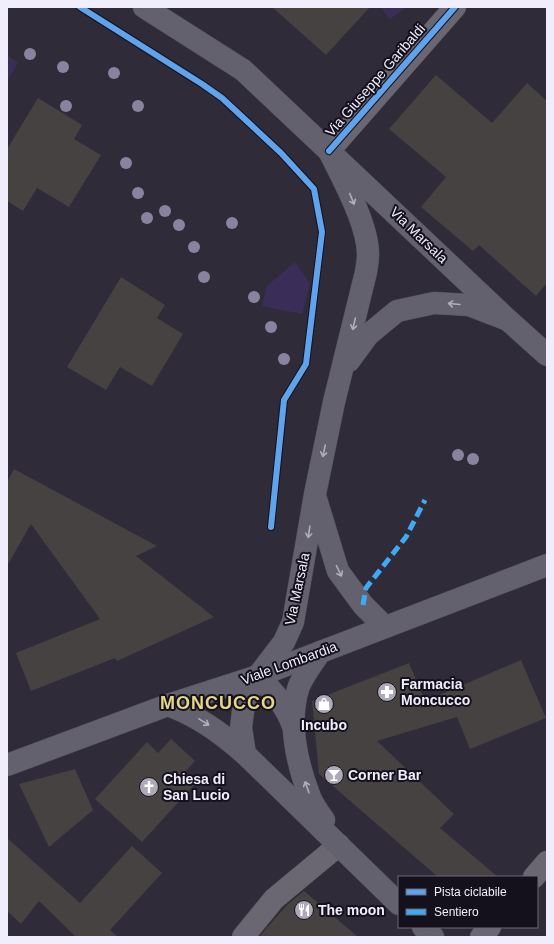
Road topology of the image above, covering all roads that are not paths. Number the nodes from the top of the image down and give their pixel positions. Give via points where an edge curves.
1 (144, 7) edge
2 (455, 7) edge
3 (329, 151) junction
4 (508, 320) junction
5 (547, 355) edge
6 (343, 368) junction
7 (315, 494) junction
8 (547, 565) edge
9 (385, 627) junction
10 (320, 652) junction
11 (258, 676) junction
12 (168, 705) junction
13 (293, 726) junction
14 (245, 754) junction
15 (7, 765) edge
16 (339, 845) junction
17 (547, 862) edge
18 (535, 876) edge
19 (398, 903) edge
20 (424, 928) edge
21 (489, 928) edge
22 (243, 937) edge
23 (433, 937) edge
24 (481, 937) edge

1 - 3 main road, Via Marsala via 243,70
2 - 3 street, Via Giuseppe Garibaldi
3 - 4 main road, Via Marsala
3 -> 6 main road, Via Marsala via 364,230 368,254
4 - 5 main road, Via Marsala
4 -> 6 main road, Via Marsala via 469,306 434,303 397,310 368,335
6 -> 7 main road, Via Marsala
7 -> 9 main road, Via Marsala via 338,571 363,605
7 -> 11 main road, Via Marsala via 294,622 284,642
8 - 9 main road, Viale Lombardia
9 - 10 main road, Viale Lombardia
10 - 11 main road, Viale Lombardia
10 - 13 main road via 299,686
11 - 12 main road, Viale Lombardia
11 - 13 main road via 281,701
11 - 14 main road, Via Marsala via 248,694 243,711 241,728
12 -> 14 main road via 205,722
12 - 15 main road, Viale Lombardia
16 -> 13 main road via 310,798 299,766
14 - 16 main road
16 - 19 main road
16 - 22 street via 274,899
17 - 18 street
20 - 23 main road
21 - 24 street

